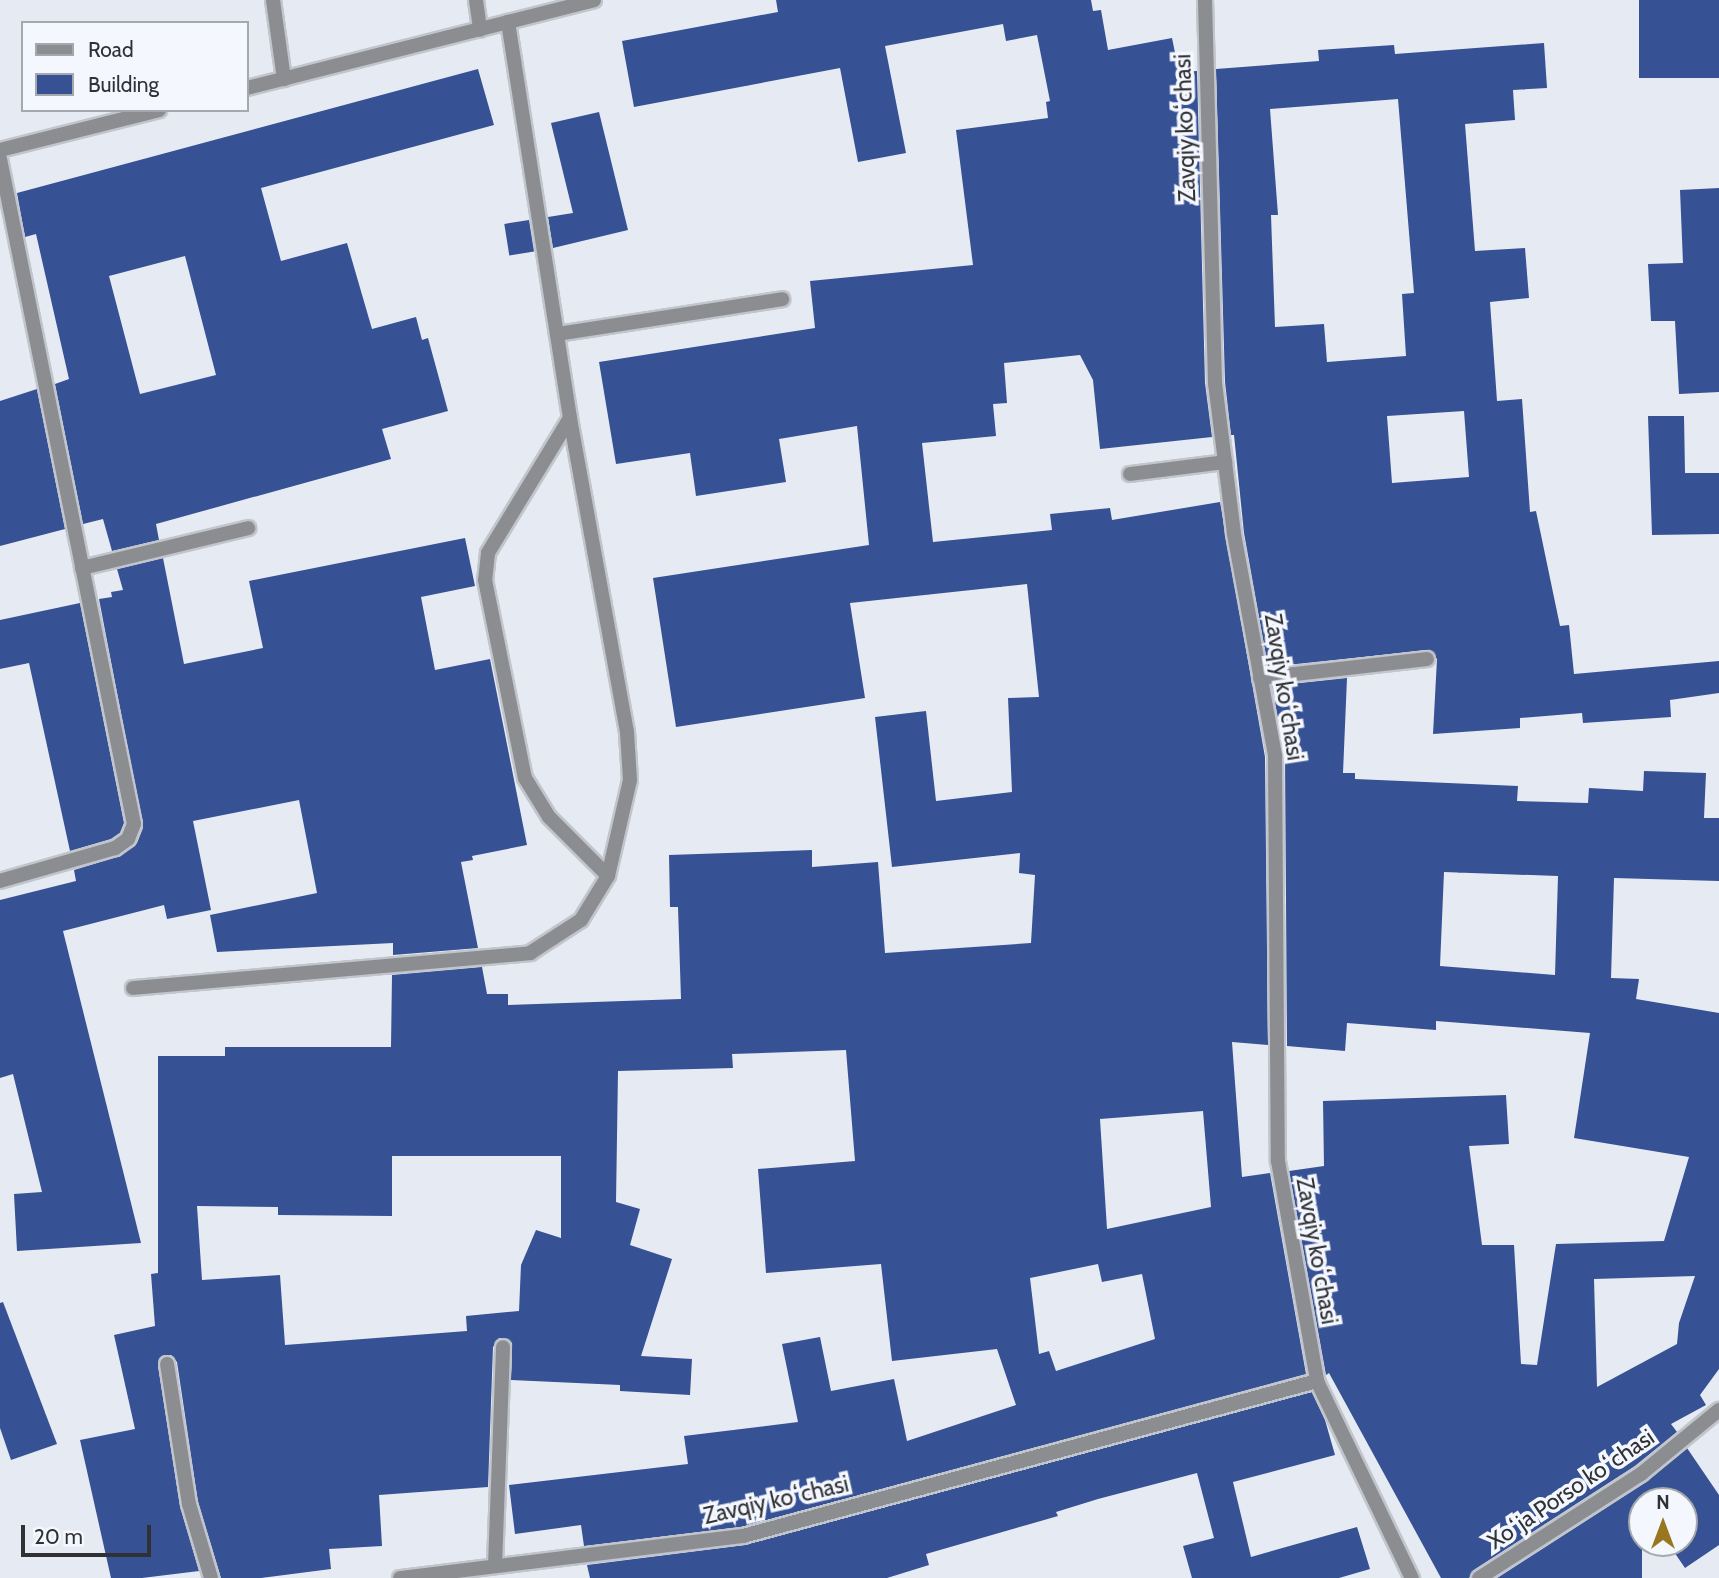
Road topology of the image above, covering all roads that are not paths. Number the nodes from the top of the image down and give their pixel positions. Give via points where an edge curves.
1 (273, 0) edge
2 (476, 0) edge
3 (594, 0) edge
4 (1205, 0) edge
5 (508, 22) junction
6 (480, 30) junction
7 (284, 79) junction
8 (248, 88) edge
9 (151, 112) edge
10 (0, 150) edge
11 (0, 159) edge
12 (782, 299) dead end
13 (557, 334) junction
14 (570, 418) junction
15 (1225, 462) junction
16 (1130, 474) dead end
17 (248, 528) dead end
18 (82, 568) junction
19 (1427, 659) dead end
20 (1261, 678) junction
21 (608, 876) junction
22 (0, 881) edge
23 (132, 988) dead end
24 (503, 1347) dead end
25 (167, 1364) dead end
26 (1317, 1381) junction
27 (1719, 1410) edge
28 (495, 1566) junction
29 (1408, 1577) edge
30 (211, 1578) edge
31 (400, 1578) edge
32 (1479, 1578) edge

1 - 7 street
2 - 6 street
3 - 5 street
4 - 15 street, Zavqiy koʻchasi via 1215,383
5 - 6 street
5 - 13 street
6 - 7 street
7 - 8 street
9 - 10 street
11 - 18 street
12 - 13 street
13 - 14 street
14 - 21 street via 627,732 631,780
14 - 21 street via 488,553 485,580 525,778 549,817
15 - 16 street
15 - 20 street, Zavqiy koʻchasi
17 - 18 street
18 - 22 street via 134,824 128,839 114,848
19 - 20 street
20 - 26 street, Zavqiy koʻchasi via 1275,756 1279,1161
21 - 23 street via 581,920 530,953
24 - 28 street
25 - 30 street via 189,1504
26 - 28 street, Zavqiy koʻchasi via 743,1536
26 - 29 street, Zavqiy koʻchasi
27 - 32 street, Xoʻja Porso koʻchasi via 1641,1474
28 - 31 street, Zavqiy koʻchasi

